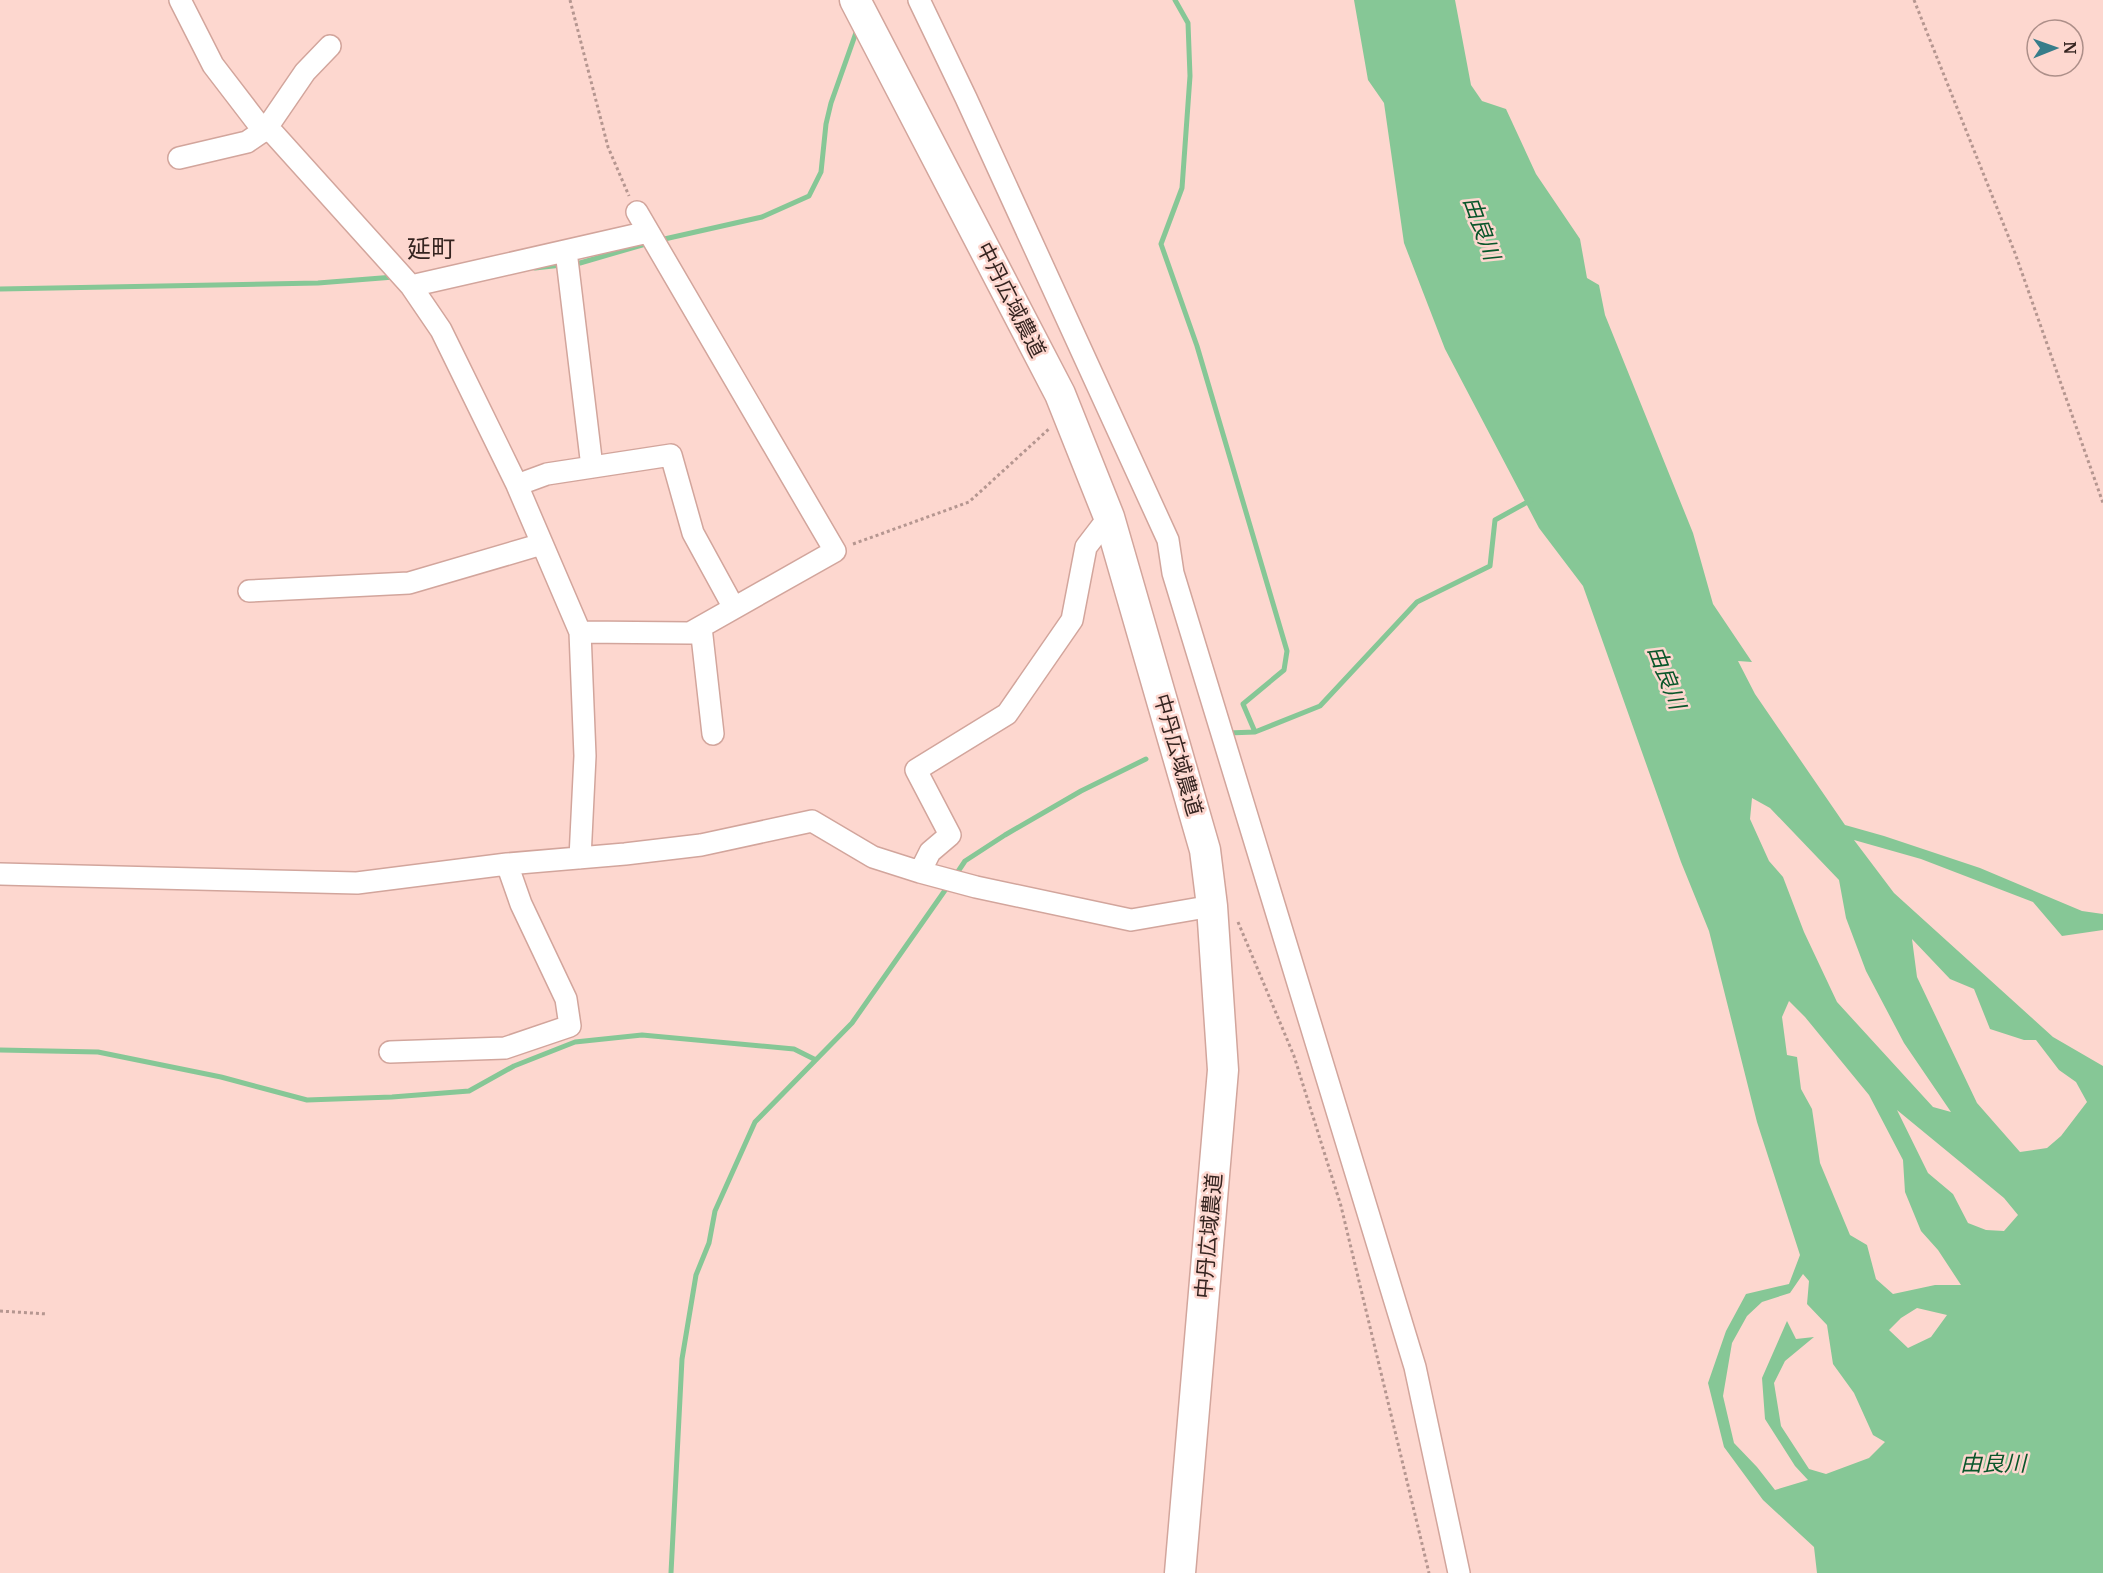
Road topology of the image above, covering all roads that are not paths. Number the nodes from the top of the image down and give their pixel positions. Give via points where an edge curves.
1 (180, 0) edge
2 (855, 0) edge
3 (919, 0) edge
4 (330, 46) dead end
5 (266, 129) junction
6 (179, 158) dead end
7 (637, 213) road end
8 (648, 232) junction
9 (566, 250) junction
10 (411, 286) junction
11 (592, 467) junction
12 (517, 485) junction
13 (1109, 518) junction
14 (542, 544) junction
15 (249, 591) dead end
16 (734, 608) junction
17 (701, 627) junction
18 (580, 632) junction
19 (712, 735) dead end
20 (580, 858) junction
21 (507, 864) junction
22 (0, 874) edge
23 (929, 874) junction
24 (1223, 910) junction
25 (390, 1052) dead end
26 (1180, 1573) edge
27 (1458, 1573) edge

1 - 5 street via 213,65 259,126
2 - 13 street, 中丹広域農道 via 1060,394
3 - 27 street via 1168,540 1173,573 1415,1367
4 - 5 street via 305,72
5 - 6 street via 247,142
5 - 10 street
7 - 8 street
8 - 9 street
8 - 16 street via 835,551
9 - 10 street
9 - 11 street
10 - 12 street via 441,330
11 - 12 street via 547,474
11 - 16 street via 671,455 693,532
12 - 14 street
13 - 23 street via 1086,547 1072,620 1007,714 916,770 950,835 930,852
13 - 24 street, 中丹広域農道
14 - 15 street via 409,583
14 - 18 street
16 - 17 street
17 - 18 street via 690,633
17 - 19 street
18 - 20 street via 585,756
20 - 21 street
20 - 23 street via 701,845 812,821 873,857
21 - 22 street via 357,883
21 - 25 street via 521,904 566,999 570,1026 505,1048
23 - 24 street via 1131,920
24 - 26 street, 中丹広域農道 via 1223,1070

